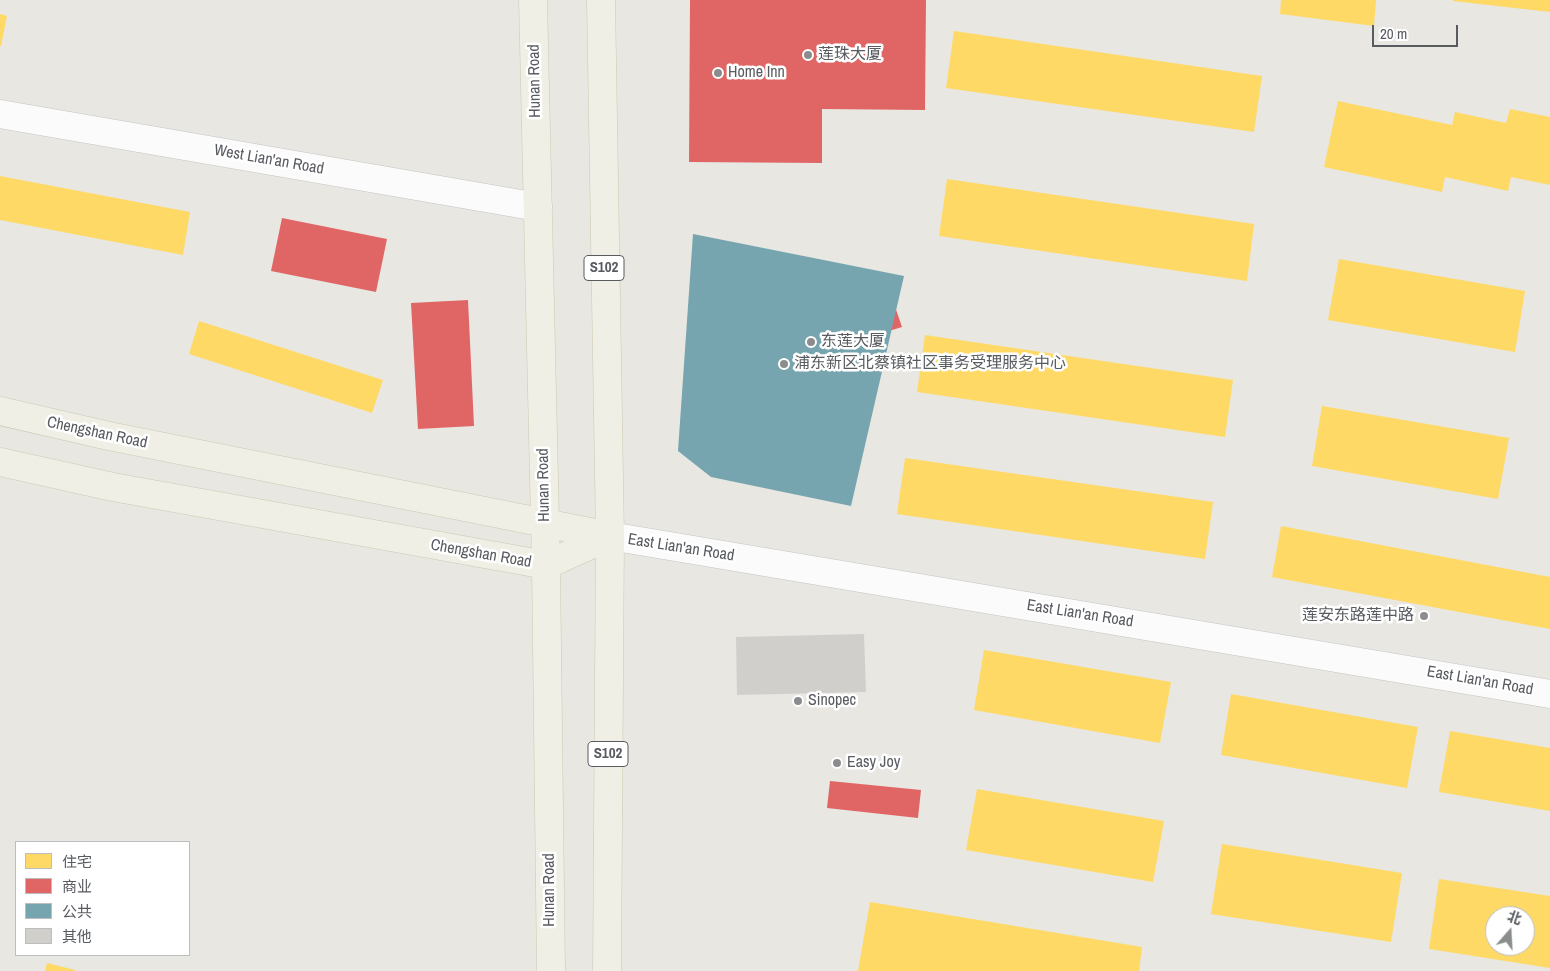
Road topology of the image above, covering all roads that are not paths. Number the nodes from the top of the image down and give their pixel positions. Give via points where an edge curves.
1 (533, 0) edge
2 (601, 0) edge
3 (0, 114) edge
4 (538, 207) junction
5 (0, 411) edge
6 (0, 462) edge
7 (544, 523) junction
8 (610, 536) junction
9 (546, 565) junction
10 (1550, 694) edge
11 (551, 971) edge
12 (607, 971) edge

1 - 4 main road, Hunan Road
2 - 8 main road, S102
3 - 4 street, West Lian'an Road
4 - 7 main road, Hunan Road
5 - 7 main road, Chengshan Road via 109,436
6 - 9 main road, Chengshan Road via 113,486
7 - 8 main road, Chengshan Road
7 - 9 main road, Hunan Road
8 - 9 main road, Chengshan Road
8 - 10 street, East Lian'an Road
8 - 12 main road, S102
9 - 11 main road, Hunan Road

